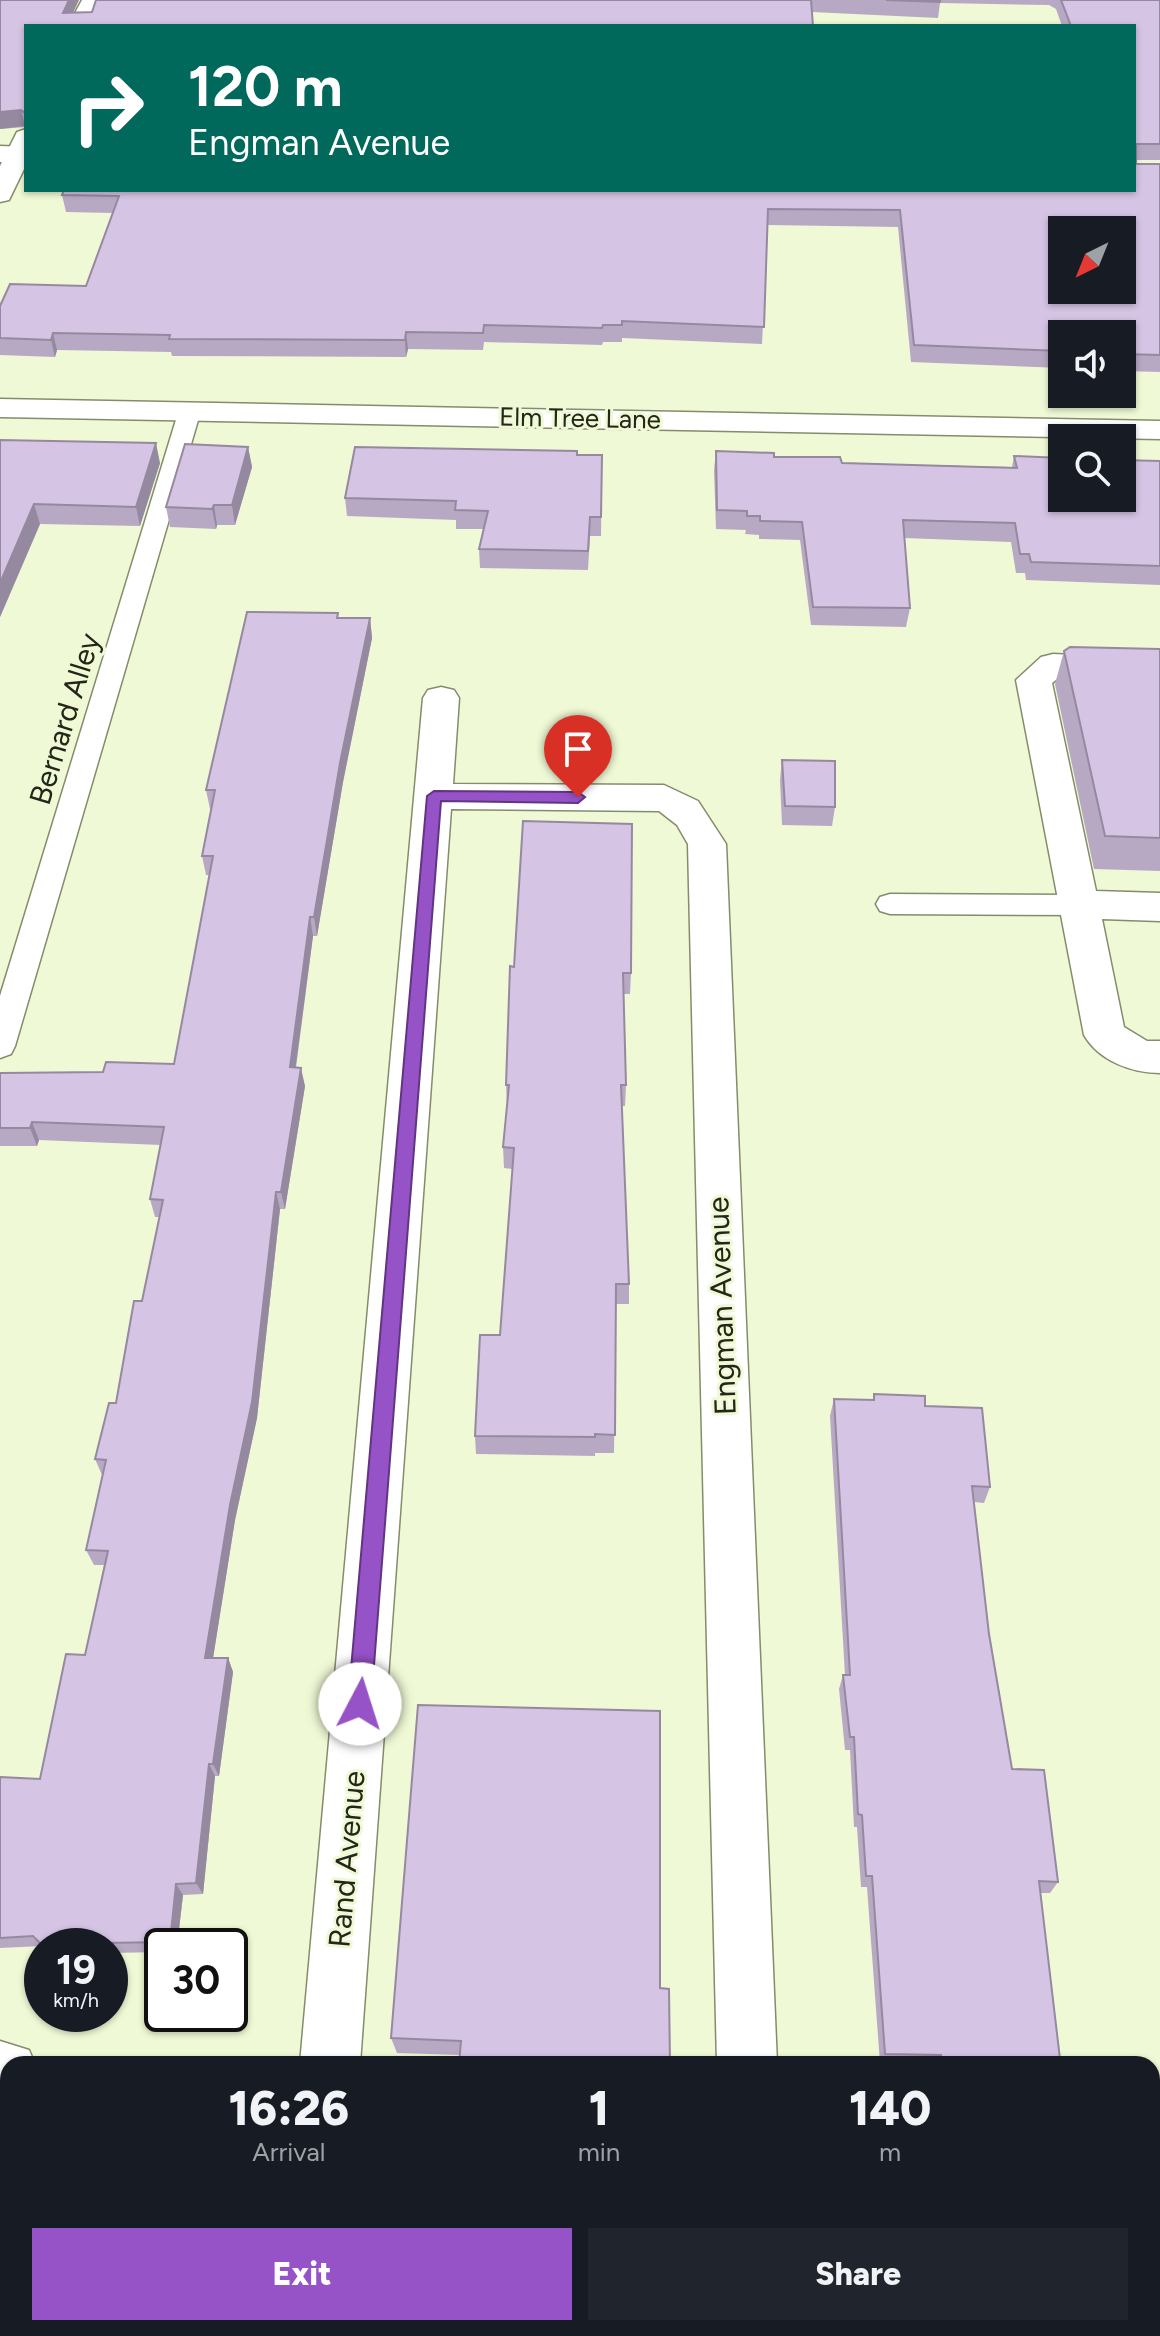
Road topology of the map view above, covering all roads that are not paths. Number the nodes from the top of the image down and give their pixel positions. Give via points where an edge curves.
1 (93, 0) edge
2 (81, 24) edge
3 (18, 150) edge
4 (0, 194) edge
5 (0, 408) edge
6 (190, 410) junction
7 (1160, 430) edge
8 (1160, 670) edge
9 (441, 698) dead end
10 (434, 796) junction
11 (890, 904) dead end
12 (1097, 906) junction
13 (1160, 907) edge
14 (0, 1046) edge
15 (1160, 1057) edge
16 (331, 2056) edge
17 (747, 2056) edge

1 - 2 street
3 - 4 street
5 - 6 street, Elm Tree Lane
6 - 7 street, Elm Tree Lane
6 - 14 lane, Bernard Alley
8 - 12 street via 1053,665 1034,680
9 - 10 street, Rand Avenue
10 - 16 street, Rand Avenue
10 - 17 street, Engman Avenue via 664,798 689,813 707,844
11 - 12 lane
12 - 13 street
12 - 15 street via 1105,1035 1140,1057

